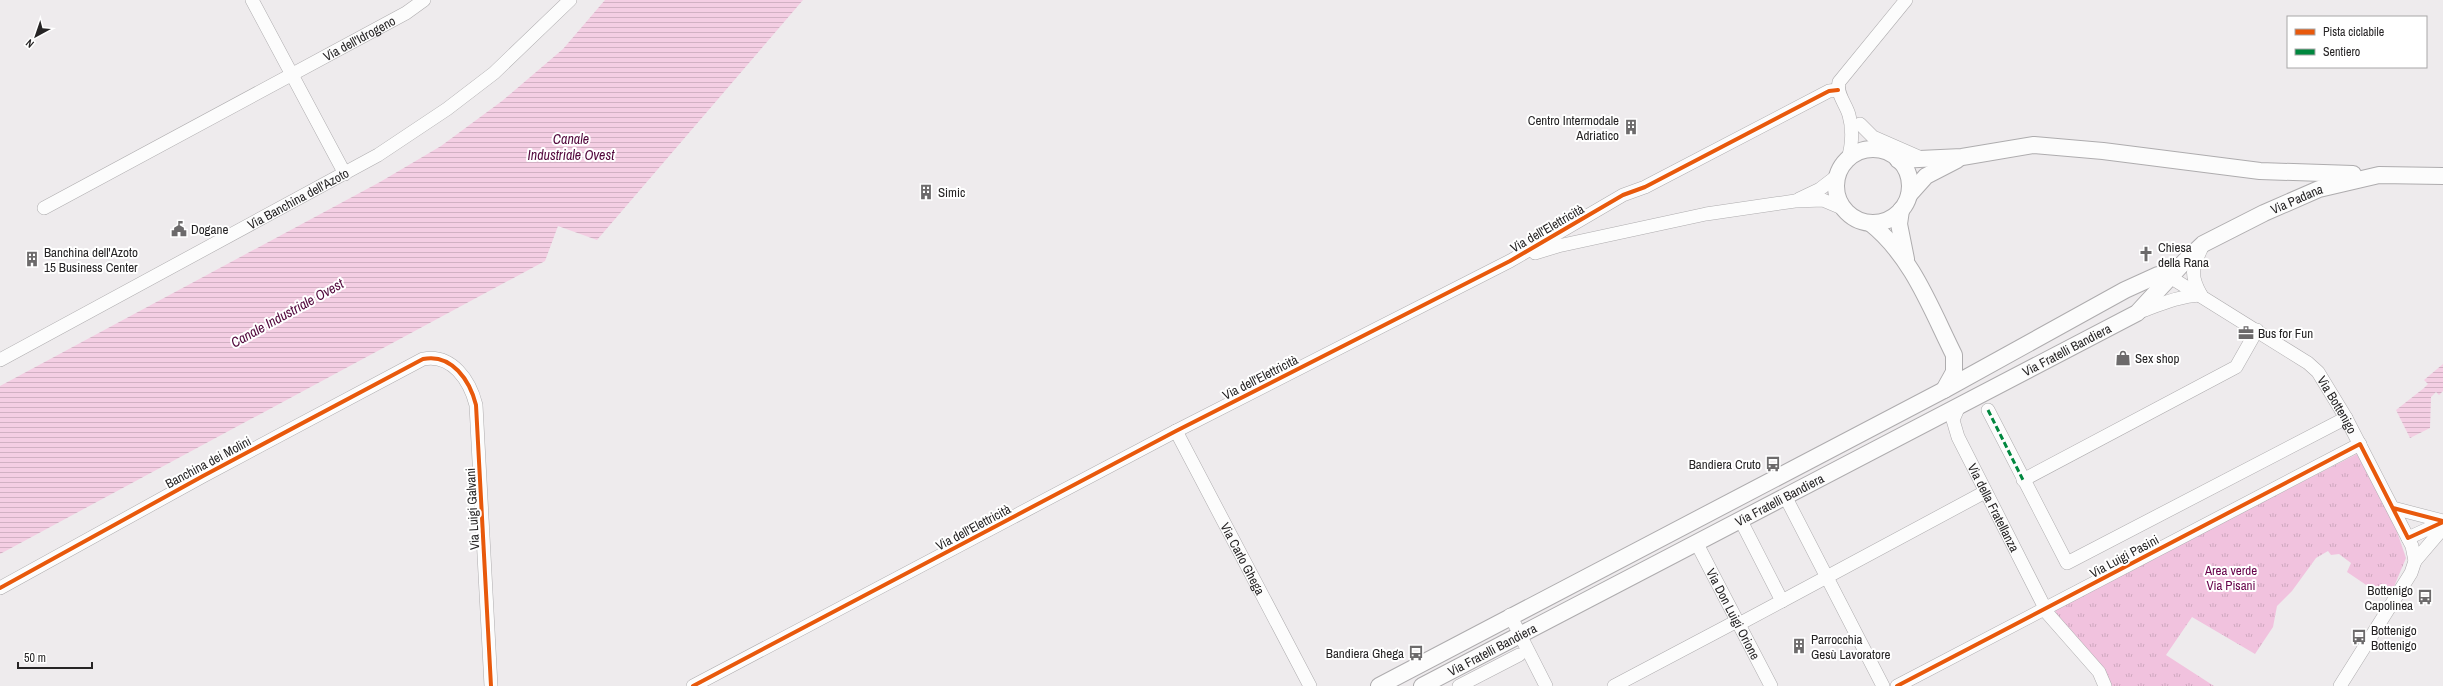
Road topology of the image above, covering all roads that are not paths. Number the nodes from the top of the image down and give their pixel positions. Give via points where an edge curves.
1 (252, 0) edge
2 (424, 0) edge
3 (570, 0) edge
4 (1906, 0) edge
5 (292, 75) junction
6 (1838, 90) junction
7 (1849, 114) junction
8 (1860, 124) junction
9 (1879, 150) junction
10 (1962, 157) junction
11 (1848, 158) junction
12 (1924, 159) junction
13 (1898, 160) junction
14 (345, 174) junction
15 (2379, 175) junction
16 (1837, 176) junction
17 (2443, 176) edge
18 (1909, 195) junction
19 (1795, 201) junction
20 (44, 208) dead end
21 (1842, 208) junction
22 (1901, 210) junction
23 (1870, 224) junction
24 (2203, 244) junction
25 (1906, 260) junction
26 (1510, 261) junction
27 (2170, 277) junction
28 (2125, 290) junction
29 (2202, 295) junction
30 (2136, 313) junction
31 (2257, 330) junction
32 (1954, 355) junction
33 (427, 358) joint
34 (0, 360) edge
35 (1975, 373) junction
36 (1944, 390) junction
37 (1960, 406) junction
38 (1988, 410) dead end
39 (2346, 418) junction
40 (1176, 431) junction
41 (2360, 444) junction
42 (2023, 480) junction
43 (1985, 492) junction
44 (1785, 496) junction
45 (2393, 508) junction
46 (1740, 519) junction
47 (2443, 523) edge
48 (2408, 538) junction
49 (1696, 542) junction
50 (2415, 561) junction
51 (1826, 578) junction
52 (0, 588) edge
53 (1782, 601) junction
54 (2045, 609) junction
55 (1510, 615) junction
56 (1738, 623) junction
57 (1520, 635) junction
58 (1519, 655) dead end
59 (491, 686) edge
60 (693, 686) edge
61 (1310, 686) edge
62 (1379, 686) edge
63 (1422, 686) edge
64 (1459, 686) edge
65 (1546, 686) edge
66 (1614, 686) edge
67 (1771, 686) edge
68 (1883, 686) edge
69 (1897, 686) edge
70 (2106, 686) edge
71 (2340, 686) edge

1 - 5 street
2 - 5 street, Via dell'Idrogeno via 406,13
3 - 14 street, Via Banchina dell'Azoto via 536,35 448,109
4 - 6 street via 1841,79
5 - 14 street
5 - 20 street, Via dell'Idrogeno
6 - 7 street
6 - 26 street, Via dell'Elettricità via 1829,91 1645,187 1623,195
7 - 8 street
7 - 11 street via 1851,142
8 - 9 street via 1868,140
8 - 12 street via 1877,139
9 - 11 main road via 1868,150
9 - 13 main road
10 - 12 main road
10 - 15 main road via 2034,145 2260,171
10 - 18 main road via 1926,176
11 - 16 main road
12 - 13 main road
13 - 18 main road via 1906,170 1910,182
14 - 34 street, Via Banchina dell'Azoto
15 - 17 main road, Via Padana
15 - 24 main road, Via Padana via 2319,189
16 - 19 street via 1820,189
16 - 21 main road via 1837,198
18 - 22 main road
19 - 21 street via 1822,200
19 - 26 street via 1706,214 1566,244
21 - 23 main road via 1859,221
22 - 23 main road via 1882,223
22 - 25 main road via 1899,224
23 - 25 main road via 1888,237
24 - 27 main road, Via Padana
24 - 29 street via 2193,272 2194,282
25 - 32 main road
26 - 40 street, Via dell'Elettricità
27 - 28 main road, Via Fratelli Bandiera via 2158,275
27 - 29 street
27 - 30 main road, Via Fratelli Bandiera
28 - 30 main road via 2138,299
28 - 35 main road, Via Fratelli Bandiera
29 - 30 street, Via Fratelli Bandiera via 2186,295
29 - 31 street, Via Bottenigo
30 - 37 main road, Via Fratelli Bandiera
31 - 39 street, Via Bottenigo via 2318,372
31 - 42 street via 2236,367
32 - 35 main road via 1967,369
32 - 36 main road via 1954,372
33 - 52 street, Banchina dei Molini via 202,476
33 - 59 street, Via Luigi Galvani via 440,359 456,368 468,384 476,405
35 - 36 main road, Via Fratelli Bandiera
36 - 55 main road, Via Fratelli Bandiera
37 - 43 street, Via della Fratellanza via 1953,420 1954,427
37 - 44 main road, Via Fratelli Bandiera
38 - 42 street
39 - 41 street, Via Bottenigo
39 - 42 street via 2067,563
40 - 60 street, Via dell'Elettricità
40 - 61 street, Via Carlo Ghega
41 - 45 street, Via Bottenigo
41 - 54 street, Via Luigi Pasini
43 - 51 street
43 - 54 street, Via della Fratellanza
44 - 46 main road, Via Fratelli Bandiera
44 - 51 street
45 - 47 street
45 - 48 street, Via Bottenigo
46 - 49 main road, Via Fratelli Bandiera
46 - 53 street
47 - 48 street
47 - 50 street via 2438,534
48 - 50 street, Via Bottenigo
49 - 56 street, Via Don Luigi Orione
49 - 57 main road, Via Fratelli Bandiera
50 - 71 street via 2394,602
51 - 53 street
51 - 68 street
53 - 56 street
54 - 69 street, Via Luigi Pasini
54 - 70 street, Via della Fratellanza via 2099,672
55 - 57 street
55 - 62 main road, Via Fratelli Bandiera
56 - 66 street
56 - 67 street, Via Don Luigi Orione
57 - 63 main road, Via Fratelli Bandiera
57 - 65 street
58 - 64 street, Via Fratelli Bandiera

